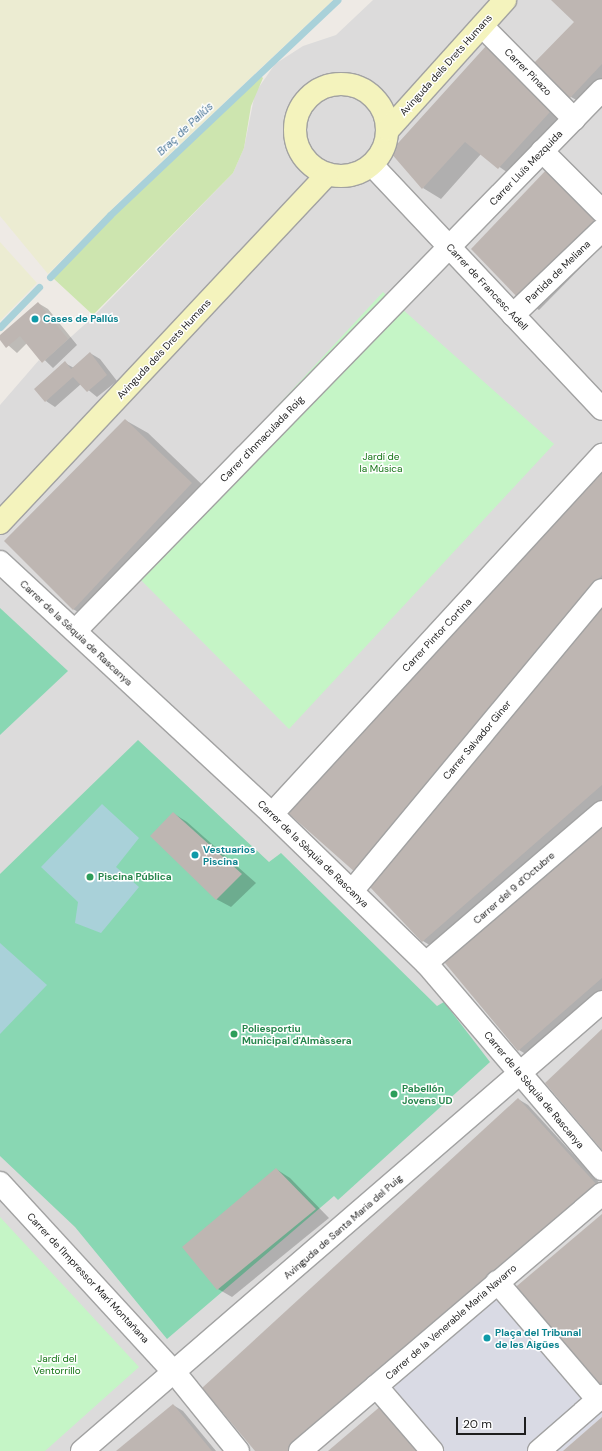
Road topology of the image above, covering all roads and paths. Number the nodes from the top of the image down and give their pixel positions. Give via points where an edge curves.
1 (505, 0) edge
2 (482, 26) junction
3 (602, 90) edge
4 (574, 118) junction
5 (388, 130) junction
6 (542, 151) junction
7 (372, 165) junction
8 (327, 175) junction
9 (602, 211) edge
10 (602, 230) edge
11 (449, 246) junction
12 (513, 315) junction
13 (602, 410) edge
14 (602, 455) edge
15 (0, 523) edge
16 (0, 562) edge
17 (602, 590) edge
18 (75, 632) junction
19 (602, 812) edge
20 (272, 814) junction
21 (352, 891) junction
22 (426, 964) junction
23 (602, 1002) edge
24 (520, 1073) junction
25 (602, 1169) edge
26 (0, 1183) edge
27 (602, 1194) edge
28 (497, 1282) junction
29 (175, 1373) junction
30 (376, 1386) junction
31 (600, 1398) edge
32 (82, 1451) edge
33 (238, 1451) edge
34 (300, 1451) edge
35 (432, 1451) edge
36 (539, 1451) edge

1 - 2 street, Avinguda dels Drets Humans
2 - 4 street, Carrer Pinazo
2 - 5 street, Avinguda dels Drets Humans
3 - 4 street, Carrer Lluïs Mezquida
4 - 6 street, Carrer Lluïs Mezquida
5 - 7 street via 383,149
5 - 8 street via 385,114 365,90 351,84 320,89 298,111 295,134 302,156 313,168
6 - 9 street
6 - 11 street, Carrer Lluïs Mezquida
7 - 8 street via 350,176
7 - 11 street, Carrer de Francesc Adell
8 - 15 street, Avinguda dels Drets Humans
10 - 12 street, Partida de Meliana
11 - 12 street, Carrer de Francesc Adell
11 - 18 street, Carrer d'Inmaculada Roig
12 - 13 street, Carrer de Francesc Adell
14 - 20 street, Carrer Pintor Cortina
16 - 18 street, Carrer de la Sèquia de Rascanya
17 - 21 street, Carrer Salvador Giner
18 - 20 street, Carrer de la Sèquia de Rascanya
19 - 22 street, Carrer del 9 d'Octubre
20 - 21 street, Carrer de la Sèquia de Rascanya
21 - 22 street, Carrer de la Sèquia de Rascanya
22 - 24 street, Carrer de la Sèquia de Rascanya
23 - 24 street, Avinguda de Santa Maria del Puig
24 - 25 street, Carrer de la Sèquia de Rascanya
24 - 29 street, Avinguda de Santa Maria del Puig
26 - 29 street, Carrer de l'Impressor Marí Montañana
27 - 28 street, Carrer de la Venerable Maria Navarro
28 - 30 street, Carrer de la Venerable Maria Navarro
28 - 31 street
29 - 32 street, Avinguda de Santa Maria del Puig
29 - 33 street, Carrer de l'Impressor Marí Montañana
30 - 34 street, Carrer de la Venerable Maria Navarro
30 - 35 street
31 - 36 street

